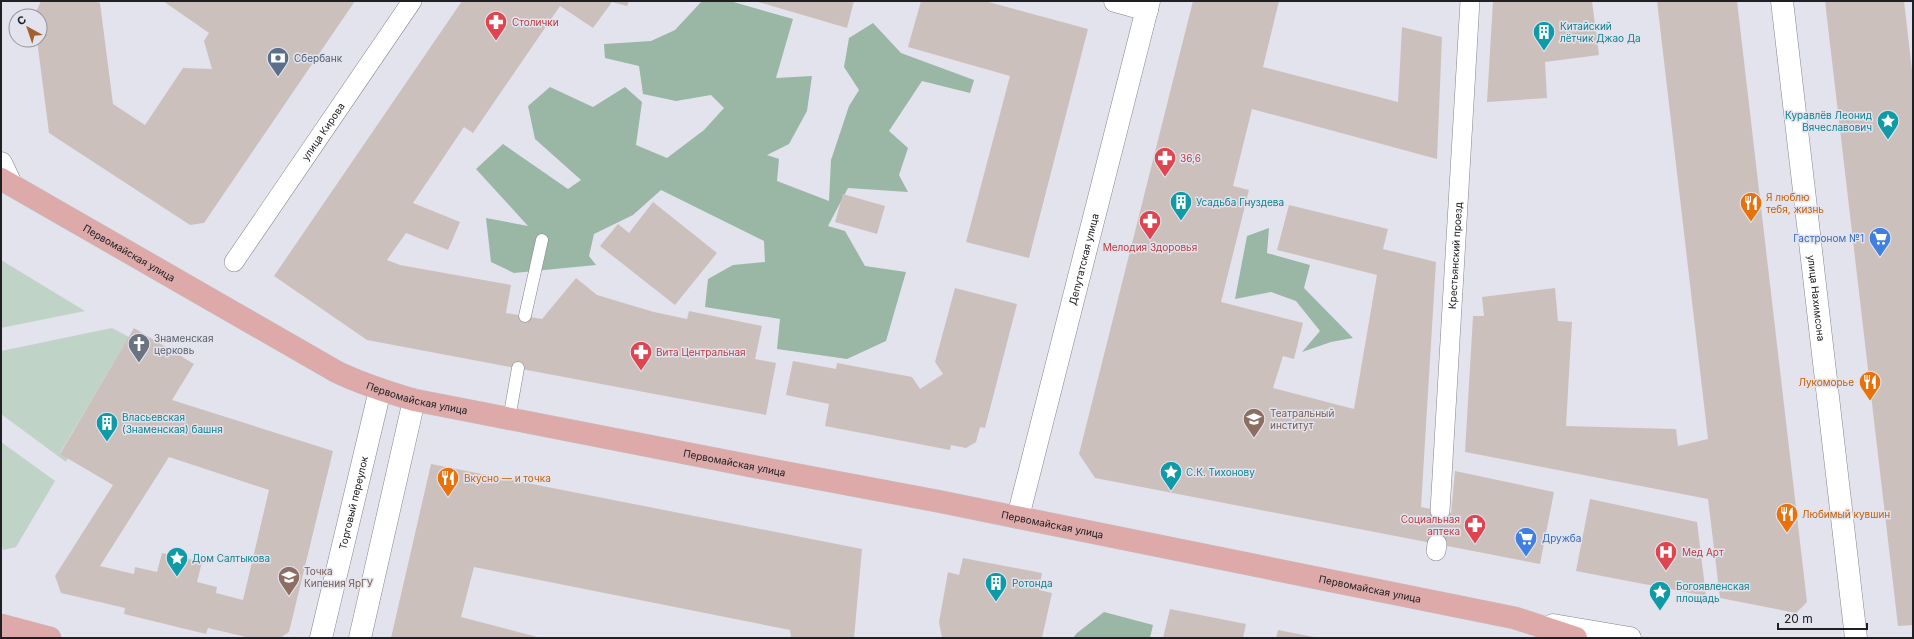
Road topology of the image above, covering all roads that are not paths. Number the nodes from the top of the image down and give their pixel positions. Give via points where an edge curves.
1 (412, 1) edge
2 (1115, 1) edge
3 (1470, 1) edge
4 (1782, 1) edge
5 (1148, 5) edge
6 (1, 163) edge
7 (6, 182) edge
8 (542, 240) dead end
9 (234, 262) dead end
10 (525, 316) dead end
11 (518, 368) dead end
12 (380, 390) junction
13 (414, 400) junction
14 (509, 419) junction
15 (1440, 511) tunnel mouth
16 (1018, 517) junction
17 (1851, 595) junction
18 (1515, 618) junction
19 (1, 625) edge
20 (50, 638) edge
21 (320, 638) edge
22 (360, 638) edge
23 (1576, 638) edge
24 (1630, 638) edge
25 (1841, 638) edge
26 (1856, 638) edge

1 - 9 street, улица Кирова
2 - 5 street
3 - 15 street, Крестьянский проезд
4 - 17 street, улица Нахимсона
5 - 16 street, Депутатская улица
6 - 7 street
7 - 12 main road, Первомайская улица via 337,372
8 - 10 lane
11 - 14 lane
12 - 13 main road, Первомайская улица
12 - 21 street, Торговый переулок
13 - 14 main road, Первомайская улица
13 - 22 street
14 - 16 main road, Первомайская улица
16 - 18 main road, Первомайская улица
17 - 25 street, улица Нахимсона
17 - 26 street, улица Нахимсона
18 - 23 main road, Первомайская улица
18 - 24 street, Первомайская улица
19 - 20 main road

